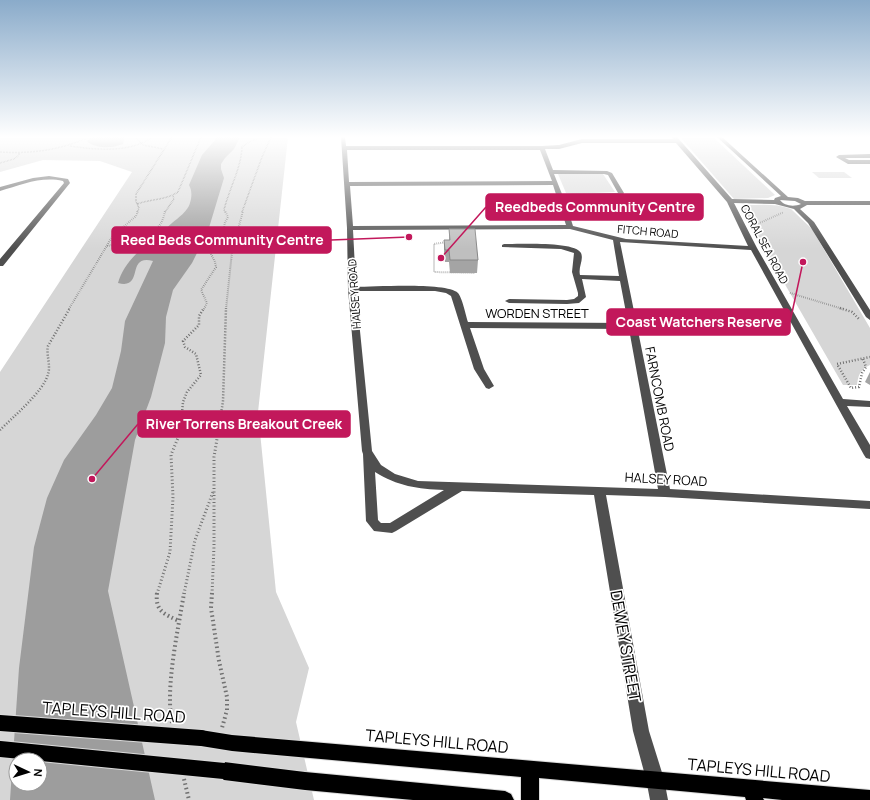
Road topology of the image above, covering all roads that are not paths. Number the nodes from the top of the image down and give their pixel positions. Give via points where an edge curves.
1 (346, 174) edge
2 (552, 174) edge
3 (610, 174) edge
4 (707, 174) edge
5 (760, 174) edge
6 (555, 183) junction
7 (347, 184) junction
8 (0, 190) edge
9 (560, 196) junction
10 (785, 197) junction
11 (730, 201) junction
12 (776, 202) junction
13 (804, 203) junction
14 (870, 203) edge
15 (795, 207) junction
16 (570, 227) junction
17 (350, 228) junction
18 (616, 240) junction
19 (504, 246) dead end
20 (753, 248) junction
21 (0, 264) edge
22 (578, 277) junction
23 (624, 279) junction
24 (352, 290) junction
25 (509, 301) dead end
26 (870, 318) edge
27 (465, 325) junction
28 (633, 326) junction
29 (490, 386) dead end
30 (840, 402) junction
31 (870, 404) edge
32 (367, 451) junction
33 (870, 455) edge
34 (460, 486) junction
35 (599, 490) junction
36 (665, 493) junction
37 (870, 506) edge
38 (0, 723) edge
39 (0, 750) edge
40 (530, 768) junction
41 (655, 780) junction
42 (754, 794) edge
43 (870, 799) edge
44 (505, 800) edge
45 (530, 800) edge
46 (659, 800) edge

1 - 7 street, HALSEY ROAD
2 - 6 street
3 - 9 street via 620,195
4 - 11 street, CORAL SEA ROAD
5 - 10 street
6 - 7 street
6 - 9 street
7 - 17 street, HALSEY ROAD
8 - 21 street via 36,179 62,178 67,183
9 - 16 street
10 - 12 street via 777,199
10 - 13 street
11 - 12 street
11 - 20 street, CORAL SEA ROAD
12 - 15 street
13 - 14 street
13 - 15 street
15 - 26 street via 811,222
16 - 17 street, FITCH ROAD
16 - 18 street, FITCH ROAD
17 - 24 street, HALSEY ROAD
18 - 20 street, FITCH ROAD
18 - 23 street, FARNCOMB ROAD
19 - 22 street via 572,249 579,257 576,268
20 - 30 street, CORAL SEA ROAD
22 - 23 street
22 - 25 street via 583,292 582,297 576,301
23 - 28 street, FARNCOMB ROAD
24 - 27 street via 448,291 455,295
24 - 32 street, HALSEY ROAD
27 - 28 street, WORDEN STREET
27 - 29 street via 479,369
28 - 36 street, FARNCOMB ROAD
30 - 31 street
30 - 33 street, CORAL SEA ROAD
32 - 34 street, HALSEY ROAD via 377,468 392,477 418,485
32 - 34 street, HALSEY ROAD via 372,521 378,528 392,528
34 - 35 street, HALSEY ROAD
35 - 36 street, HALSEY ROAD
35 - 41 street, DEWEY STREET via 641,731
36 - 37 street, HALSEY ROAD
38 - 40 main road, TAPLEYS HILL ROAD, bridge via 201,738
39 - 44 main road, bridge
40 - 41 main road, TAPLEYS HILL ROAD
40 - 45 main road
41 - 42 main road, TAPLEYS HILL ROAD
41 - 46 street, DEWEY STREET
42 - 43 main road, TAPLEYS HILL ROAD

